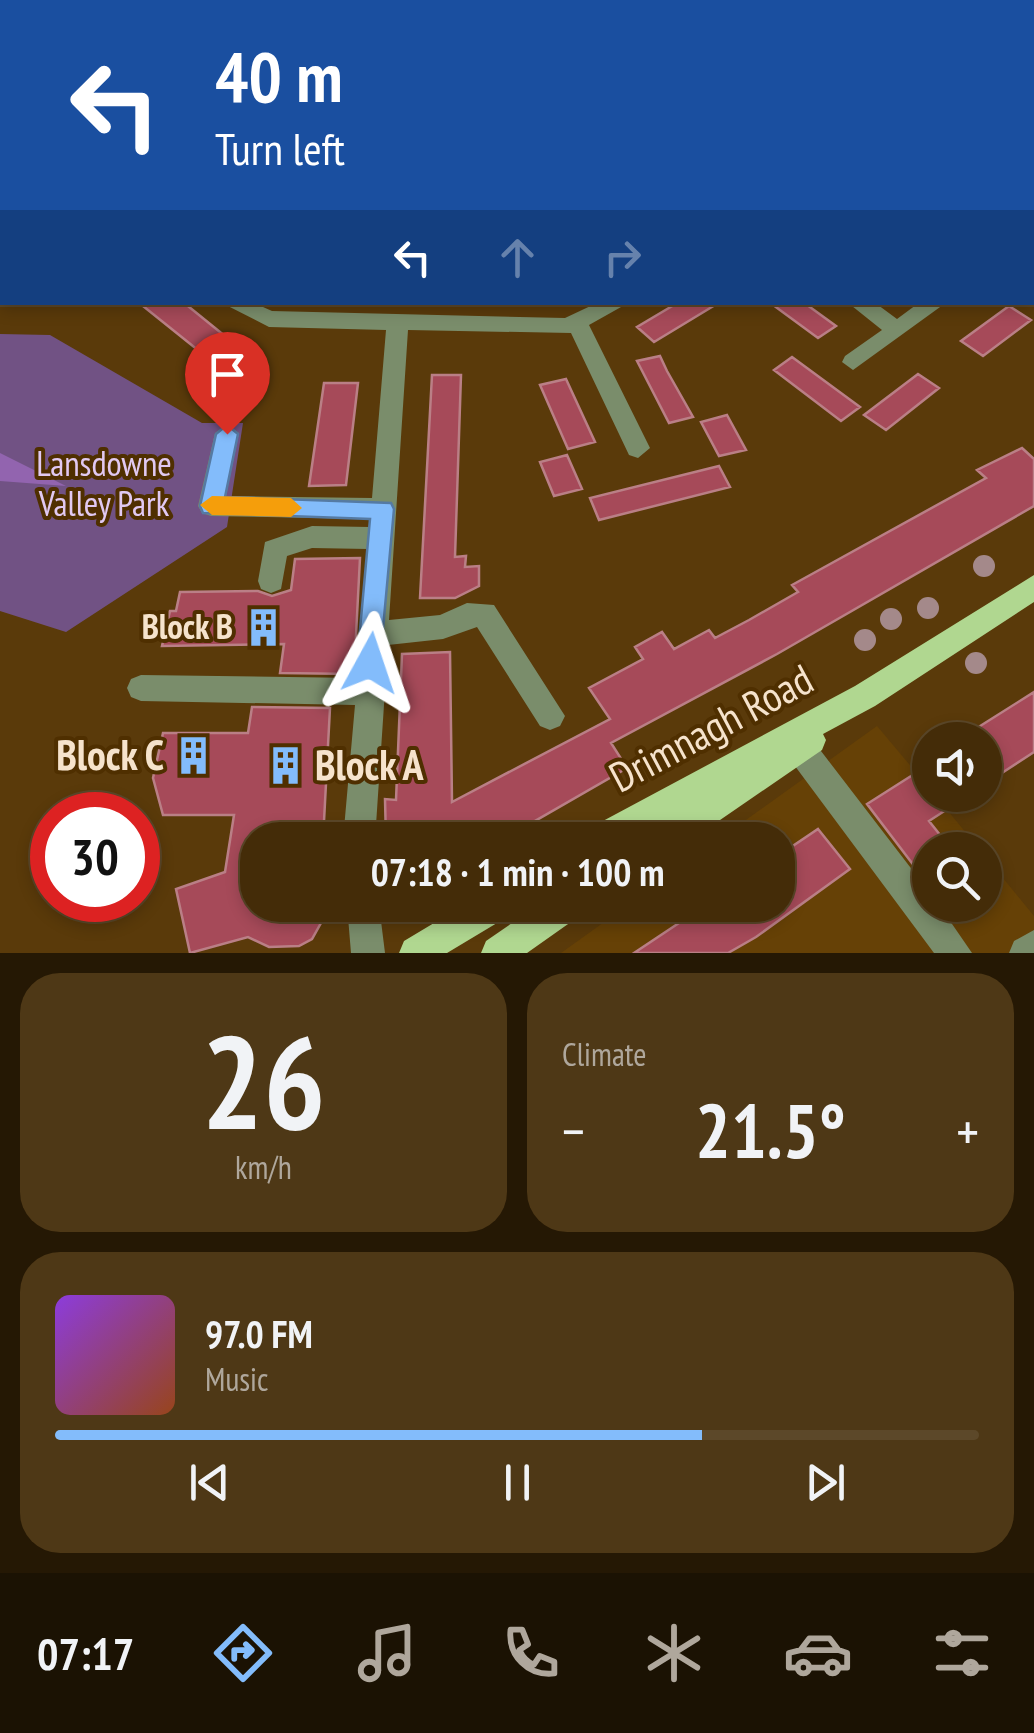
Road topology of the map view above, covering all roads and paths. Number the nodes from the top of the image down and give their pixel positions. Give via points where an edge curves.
1 (238, 305) edge
2 (614, 305) edge
3 (862, 305) edge
4 (932, 305) edge
5 (398, 321) junction
6 (578, 325) junction
7 (898, 330) junction
8 (853, 362) dead end
9 (227, 434) dead end
10 (638, 448) dead end
11 (383, 509) junction
12 (382, 538) junction
13 (271, 581) dead end
14 (1034, 587) edge
15 (373, 634) junction
16 (141, 688) dead end
17 (368, 692) junction
18 (865, 696) junction
19 (550, 716) dead end
20 (800, 748) junction
21 (360, 822) edge
22 (632, 822) edge
23 (691, 822) edge
24 (365, 922) edge
25 (467, 922) edge
26 (542, 922) edge
27 (1034, 946) edge
28 (368, 953) edge
29 (416, 953) edge
30 (498, 953) edge
31 (955, 953) edge
32 (1026, 953) edge

1 - 5 street via 269,319
2 - 6 street
3 - 7 street
4 - 7 street
5 - 6 street
5 - 11 street
6 - 10 street
7 - 8 street
9 - 11 street via 212,506
11 - 12 street
12 - 13 street via 286,542 274,550
12 - 15 street
14 - 18 main road, Drimnagh Road
15 - 17 street
15 - 19 street via 443,627 484,614
16 - 17 street
17 - 21 street
18 - 20 main road, Drimnagh Road
18 - 22 main road, Drimnagh Road
20 - 23 main road, Drimnagh Road
20 - 31 street
24 - 28 street
25 - 29 main road
26 - 30 main road
27 - 32 street

